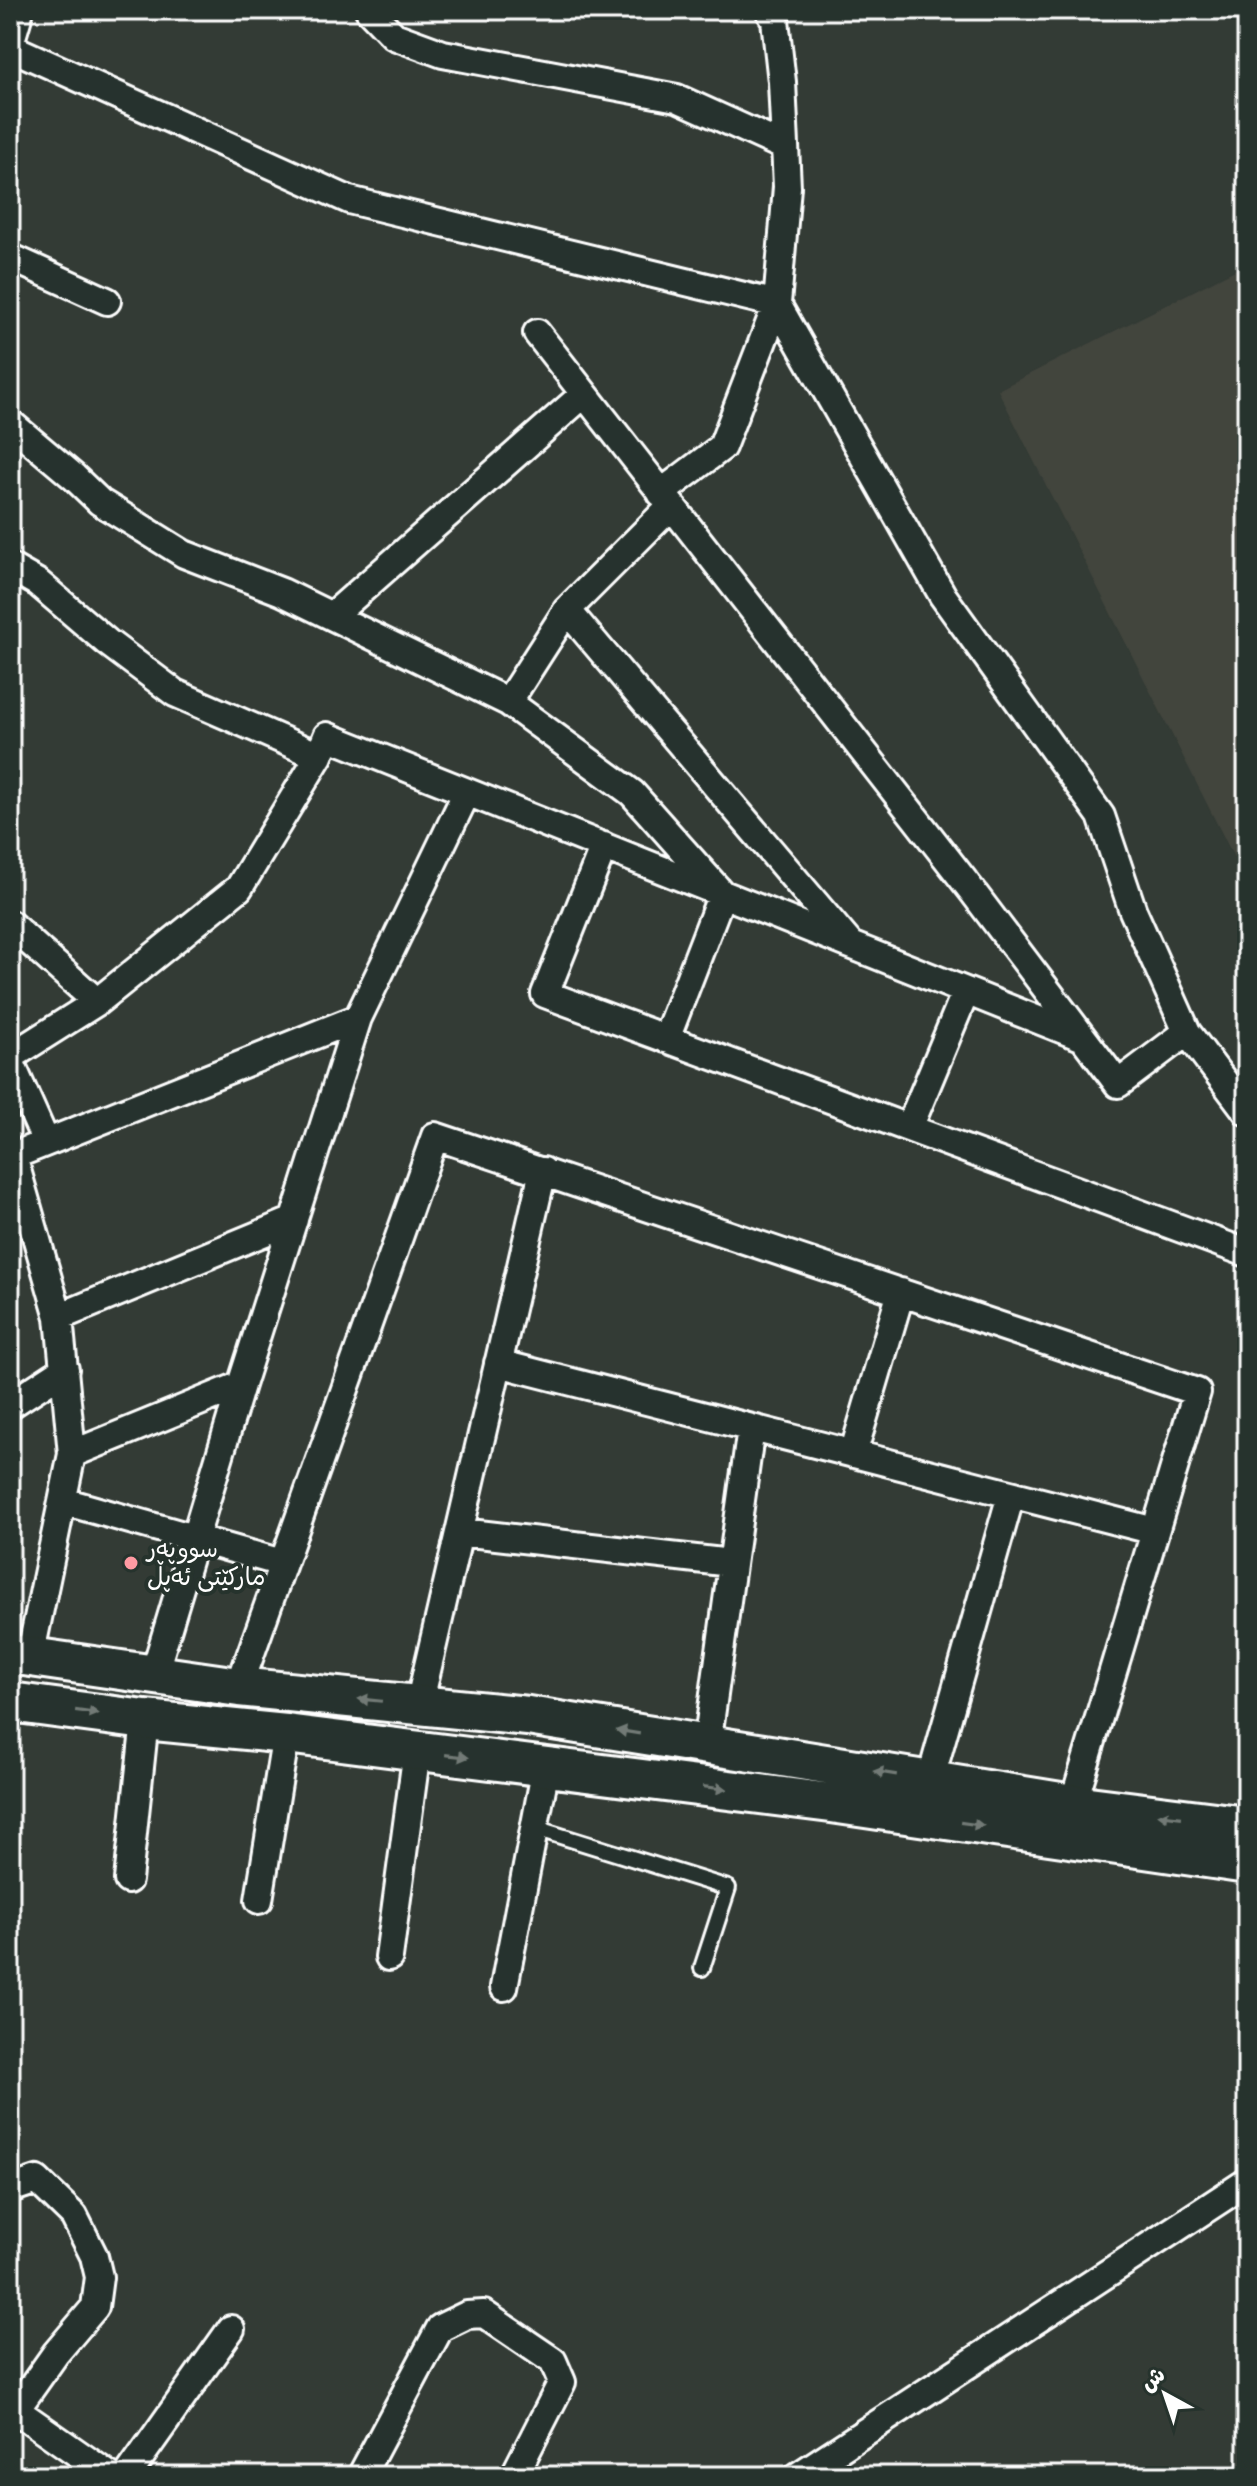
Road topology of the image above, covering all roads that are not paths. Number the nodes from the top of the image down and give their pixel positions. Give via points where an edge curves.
1 (20, 10) edge
2 (369, 10) edge
3 (773, 13) edge
4 (10, 45) edge
5 (783, 146) junction
6 (10, 257) edge
7 (107, 301) dead end
8 (777, 304) junction
9 (537, 333) dead end
10 (584, 394) junction
11 (10, 423) edge
12 (666, 500) junction
13 (10, 567) edge
14 (567, 610) junction
15 (332, 616) junction
16 (508, 702) junction
17 (319, 756) junction
18 (467, 792) junction
19 (604, 846) junction
20 (722, 894) junction
21 (11, 926) edge
22 (850, 945) junction
23 (966, 991) junction
24 (97, 1002) junction
25 (358, 1018) junction
26 (1187, 1032) junction
27 (1081, 1037) junction
28 (666, 1039) junction
29 (10, 1059) edge
30 (1247, 1112) edge
31 (909, 1128) junction
32 (46, 1142) junction
33 (12, 1157) edge
34 (543, 1171) junction
35 (294, 1220) junction
36 (1247, 1253) edge
37 (901, 1292) junction
38 (59, 1317) junction
39 (498, 1363) junction
40 (65, 1369) junction
41 (241, 1385) junction
42 (10, 1405) edge
43 (751, 1428) junction
44 (72, 1454) junction
45 (853, 1454) junction
46 (1011, 1495) junction
47 (63, 1501) junction
48 (1155, 1531) junction
49 (461, 1532) junction
50 (195, 1538) junction
51 (282, 1563) junction
52 (731, 1563) junction
53 (20, 1655) edge
54 (154, 1674) junction
55 (239, 1687) junction
56 (10, 1702) edge
57 (419, 1705) junction
58 (145, 1720) junction
59 (286, 1734) junction
60 (707, 1745) junction
61 (417, 1750) junction
62 (837, 1766) junction
63 (546, 1767) junction
64 (930, 1781) junction
65 (831, 1803) junction
66 (1073, 1804) junction
67 (1247, 1826) edge
68 (535, 1828) junction
69 (1247, 1864) edge
70 (128, 1880) dead end
71 (259, 1900) dead end
72 (389, 1957) dead end
73 (702, 1968) dead end
74 (504, 1987) dead end
75 (1247, 2182) edge
76 (10, 2189) edge
77 (231, 2329) dead end
78 (12, 2412) edge
79 (110, 2476) edge
80 (127, 2476) edge
81 (361, 2476) edge
82 (514, 2476) edge
83 (798, 2476) edge

1 - 4 street
2 - 5 street via 394,36 443,54 677,98
3 - 5 street
4 - 8 street via 349,200
5 - 8 street via 787,187
6 - 7 street
8 - 12 street via 722,447
8 - 26 street via 943,596 1101,816 1133,911
9 - 10 street
10 - 12 street
10 - 15 street
11 - 15 street via 100,502 184,554
12 - 14 street
12 - 27 street
13 - 17 street via 38,583 175,693
14 - 16 street
14 - 22 street
15 - 16 street
16 - 20 street via 632,793
17 - 18 street via 327,736
17 - 24 street via 239,888
18 - 19 street
18 - 25 street
19 - 20 street
19 - 28 street via 545,994
20 - 22 street
20 - 28 street
21 - 24 street
22 - 23 street
23 - 27 street
23 - 31 street
24 - 29 street
25 - 32 street
25 - 35 street
26 - 27 street via 1118,1084
26 - 30 street
28 - 31 street
29 - 32 street
31 - 36 street
32 - 33 street
33 - 38 street
34 - 37 street
34 - 39 street
34 - 51 street via 435,1136
35 - 38 street
35 - 41 street
37 - 45 street
37 - 48 street via 1197,1392
38 - 40 street
39 - 43 street
39 - 49 street
40 - 42 street
40 - 44 street
41 - 44 street
41 - 50 street
43 - 45 street
43 - 52 street
44 - 47 street
45 - 46 street
46 - 48 street
46 - 64 street
47 - 50 street
47 - 53 street
48 - 66 street
49 - 52 street
49 - 57 street
50 - 51 street
50 - 54 street
51 - 55 street
52 - 60 street
53 - 54 main road
54 - 55 main road
57 -> 55 main road
56 -> 58 main road
60 -> 57 main road via 528,1716
58 - 59 main road
58 - 70 street
59 - 61 main road
59 - 71 street
60 - 62 main road
61 -> 63 main road
61 - 72 street
64 -> 62 main road
62 - 65 main road
63 -> 65 main road
63 - 68 street
64 - 66 main road
65 -> 69 main road
67 -> 66 main road
68 - 73 lane via 728,1888
68 - 74 street
75 - 83 street
76 - 78 street via 37,2180 74,2216 99,2277 95,2307
77 - 80 street
78 - 79 street
81 - 82 street via 440,2328 467,2315 484,2314 553,2361 562,2382

